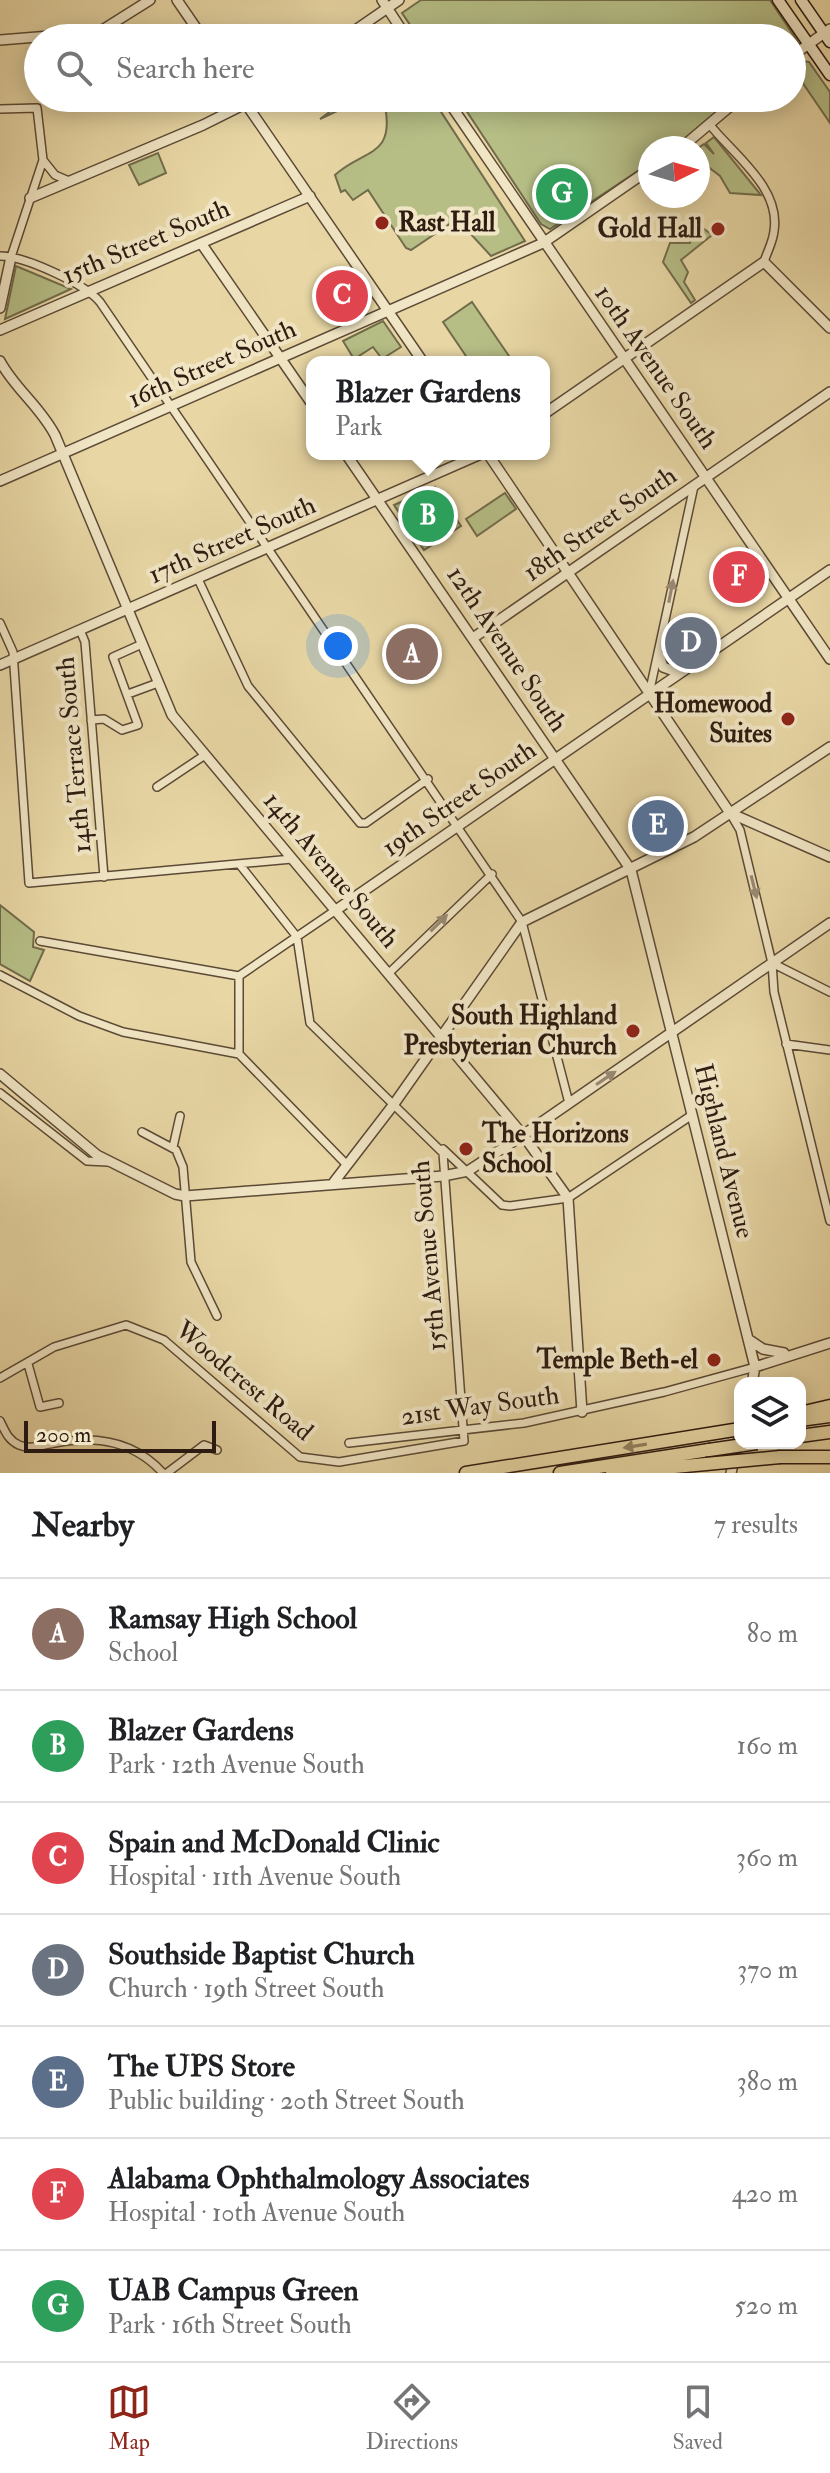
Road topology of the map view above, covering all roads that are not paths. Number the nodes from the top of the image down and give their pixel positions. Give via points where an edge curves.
1 (150, 0) edge
2 (177, 0) edge
3 (399, 0) edge
4 (778, 0) edge
5 (801, 0) edge
6 (384, 4) edge
7 (112, 24) edge
8 (193, 24) edge
9 (360, 24) edge
10 (398, 24) edge
11 (795, 24) edge
12 (828, 35) edge
13 (24, 38) edge
14 (0, 40) edge
15 (806, 40) edge
16 (809, 44) junction
17 (806, 46) edge
18 (830, 75) edge
19 (24, 108) edge
20 (0, 109) edge
21 (39, 112) edge
22 (222, 112) edge
23 (251, 112) edge
24 (455, 112) edge
25 (724, 112) edge
26 (710, 125) junction
27 (696, 136) edge
28 (43, 160) junction
29 (638, 177) edge
30 (71, 182) junction
31 (310, 196) junction
32 (30, 198) junction
33 (201, 243) junction
34 (543, 243) junction
35 (5, 256) edge
36 (764, 262) junction
37 (90, 290) junction
38 (0, 308) edge
39 (389, 312) junction
40 (830, 328) edge
41 (0, 330) edge
42 (419, 356) edge
43 (281, 358) junction
44 (623, 359) junction
45 (0, 361) edge
46 (830, 392) edge
47 (306, 395) edge
48 (171, 406) junction
49 (550, 410) edge
50 (62, 453) junction
51 (350, 460) edge
52 (468, 460) edge
53 (492, 460) edge
54 (706, 478) junction
55 (0, 481) edge
56 (694, 486) junction
57 (378, 501) junction
58 (268, 548) junction
59 (830, 570) edge
60 (567, 573) junction
61 (198, 579) junction
62 (789, 598) junction
63 (127, 610) junction
64 (0, 623) edge
65 (80, 630) junction
66 (473, 638) junction
67 (142, 644) junction
68 (659, 655) junction
69 (13, 659) junction
70 (830, 659) edge
71 (0, 665) edge
72 (680, 673) junction
73 (158, 683) junction
74 (128, 694) junction
75 (649, 694) junction
76 (91, 720) junction
77 (830, 747) edge
78 (205, 755) junction
79 (556, 759) junction
80 (428, 779) junction
81 (157, 787) dead end
82 (730, 813) junction
83 (459, 825) junction
84 (830, 857) edge
85 (292, 859) junction
86 (240, 865) junction
87 (631, 870) junction
88 (492, 874) junction
89 (104, 877) junction
90 (336, 910) junction
91 (522, 922) junction
92 (830, 923) edge
93 (297, 937) junction
94 (40, 941) dead end
95 (772, 963) junction
96 (389, 973) junction
97 (0, 975) edge
98 (239, 976) junction
99 (830, 992) edge
100 (672, 1033) junction
101 (440, 1034) junction
102 (786, 1044) junction
103 (830, 1050) edge
104 (239, 1054) junction
105 (0, 1074) edge
106 (0, 1093) edge
107 (569, 1103) junction
108 (394, 1104) junction
109 (692, 1115) junction
110 (180, 1116) dead end
111 (142, 1132) dead end
112 (523, 1135) junction
113 (438, 1144) junction
114 (173, 1147) junction
115 (108, 1162) junction
116 (347, 1165) junction
117 (468, 1171) junction
118 (443, 1176) junction
119 (334, 1182) junction
120 (185, 1196) junction
121 (568, 1198) junction
122 (828, 1202) edge
123 (830, 1221) edge
124 (217, 1316) dead end
125 (748, 1339) junction
126 (830, 1343) edge
127 (792, 1353) junction
128 (28, 1364) junction
129 (755, 1367) junction
130 (753, 1377) edge
131 (0, 1378) edge
132 (59, 1403) dead end
133 (830, 1406) edge
134 (582, 1412) junction
135 (806, 1412) edge
136 (830, 1416) edge
137 (806, 1419) edge
138 (0, 1421) edge
139 (464, 1432) junction
140 (734, 1432) edge
141 (830, 1432) edge
142 (806, 1435) edge
143 (349, 1443) dead end
144 (734, 1446) edge
145 (736, 1449) edge
146 (217, 1450) dead end
147 (830, 1457) edge
148 (165, 1473) edge
149 (466, 1473) edge
150 (560, 1473) edge
151 (612, 1473) edge
152 (731, 1473) edge

1 - 7 street
2 - 8 street
3 - 6 street
4 - 11 main road
5 - 12 main road
6 - 9 street
6 - 10 street
12 - 16 street
13 - 14 street
15 - 16 main road
16 - 17 street
16 - 18 main road
19 - 20 street
21 - 28 street
22 - 30 street
23 - 31 street
24 - 34 street, 10th Avenue South
25 - 26 street
26 - 27 street
26 - 36 street via 742,158 771,201 775,228
28 - 30 street via 55,175
28 - 32 street
29 - 34 street, 16th Street South
30 - 32 street
31 - 33 street, 15th Street South
31 - 39 street
32 - 35 street
33 - 37 street, 15th Street South
33 - 43 street
34 - 39 street, 16th Street South
34 - 44 street, 10th Avenue South
35 - 37 street
35 - 38 street
36 - 40 street
36 - 44 street
37 - 41 street, 15th Street South
37 - 48 street
39 - 42 street
39 - 43 street, 16th Street South
43 - 47 street
43 - 48 street, 16th Street South
44 - 49 street
44 - 54 street, 10th Avenue South
45 - 50 street, 14th Avenue South via 16,387 42,411
46 - 54 street, 18th Street South
48 - 50 street, 16th Street South
48 - 58 street
50 - 55 street, 16th Street South
50 - 63 street, 14th Avenue South
51 - 57 street, 12th Avenue South
52 - 57 street, 17th Street South
53 - 60 street
54 - 56 street, 18th Street South
54 - 62 street, 10th Avenue South
56 - 60 street, 18th Street South
68 -> 56 street
57 - 58 street, 17th Street South
57 - 66 street, 12th Avenue South
58 - 61 street, 17th Street South
58 - 80 street
59 - 62 street, 19th Street South
60 - 66 street, 18th Street South
60 - 75 street
61 - 63 street, 17th Street South
61 - 80 street via 248,686 362,823
62 - 70 street, 10th Avenue South
62 - 72 street, 19th Street South
63 - 65 street, 17th Street South
63 - 67 street, 14th Avenue South
64 - 69 street
65 - 69 street, 17th Street South
65 - 76 street, 14th Terrace South
66 - 79 street, 12th Avenue South
67 - 73 street, 14th Avenue South
67 - 74 street via 113,657
68 - 72 street via 663,667
68 - 75 street
69 - 71 street, 17th Street South
69 - 89 street via 29,883
72 - 75 street, 19th Street South
73 - 74 street
73 - 78 street, 14th Avenue South via 172,715
74 - 76 street via 136,727 122,730 104,719
75 - 79 street, 19th Street South
75 - 82 street
76 - 89 street, 14th Terrace South
77 - 82 street
78 - 81 street
78 - 85 street, 14th Avenue South
79 - 83 street, 19th Street South
79 - 87 street, 12th Avenue South
80 - 83 street
82 - 84 street
82 - 87 street
82 -> 95 street via 740,830
83 - 88 street
83 - 90 street, 19th Street South
85 - 86 street
85 - 90 street, 14th Avenue South
86 - 89 street
86 - 93 street, 15th Avenue South
87 - 91 street
87 - 100 street, Highland Avenue
88 - 91 street
96 -> 88 street
90 - 93 street, 19th Street South
90 - 96 street, 14th Avenue South
91 - 101 street
91 - 107 street
92 - 95 street
93 - 98 street, 19th Street South
93 - 108 street, 15th Avenue South via 310,1023
94 - 98 street
95 - 99 street
95 - 100 street
95 - 102 street
96 - 101 street, 14th Avenue South
97 - 104 street via 123,1032
98 - 104 street
107 -> 100 street
100 - 109 street, Highland Avenue
101 - 108 street
101 - 112 street, 14th Avenue South
102 - 103 street
102 - 122 street
104 - 116 street
105 - 115 street
106 - 115 street via 87,1161
107 - 112 street
108 - 113 street, 15th Avenue South
108 - 116 street
109 - 121 street
109 - 125 street, Highland Avenue
110 - 114 street
111 - 114 street
112 - 117 street
112 - 121 street, 14th Avenue South
113 - 117 street
113 - 118 street, 15th Avenue South
114 - 120 street via 183,1167
115 - 120 street
116 - 119 street
117 - 118 street
117 - 121 street via 502,1205
118 - 119 street
118 - 139 street, 15th Avenue South
119 - 120 street
120 - 124 street via 191,1262
121 - 134 street
122 - 123 street
125 - 127 street via 772,1352
125 - 129 street, Highland Avenue
126 - 127 street
127 - 129 street
128 - 131 street, Woodcrest Road
128 - 132 street via 40,1407
128 - 139 street, Woodcrest Road via 54,1347 126,1325 164,1340 289,1450 314,1462 464,1441
129 - 130 street
129 - 134 street, 21st Way South
133 - 135 highway
134 - 139 street, 21st Way South
136 - 137 highway
138 - 148 street via 9,1438 28,1448 104,1440 146,1454
139 - 143 street, 21st Way South
140 -> 149 highway
141 - 142 highway
144 - 150 highway, bridge
145 - 152 street
146 - 148 street via 195,1448
147 - 151 highway, bridge

